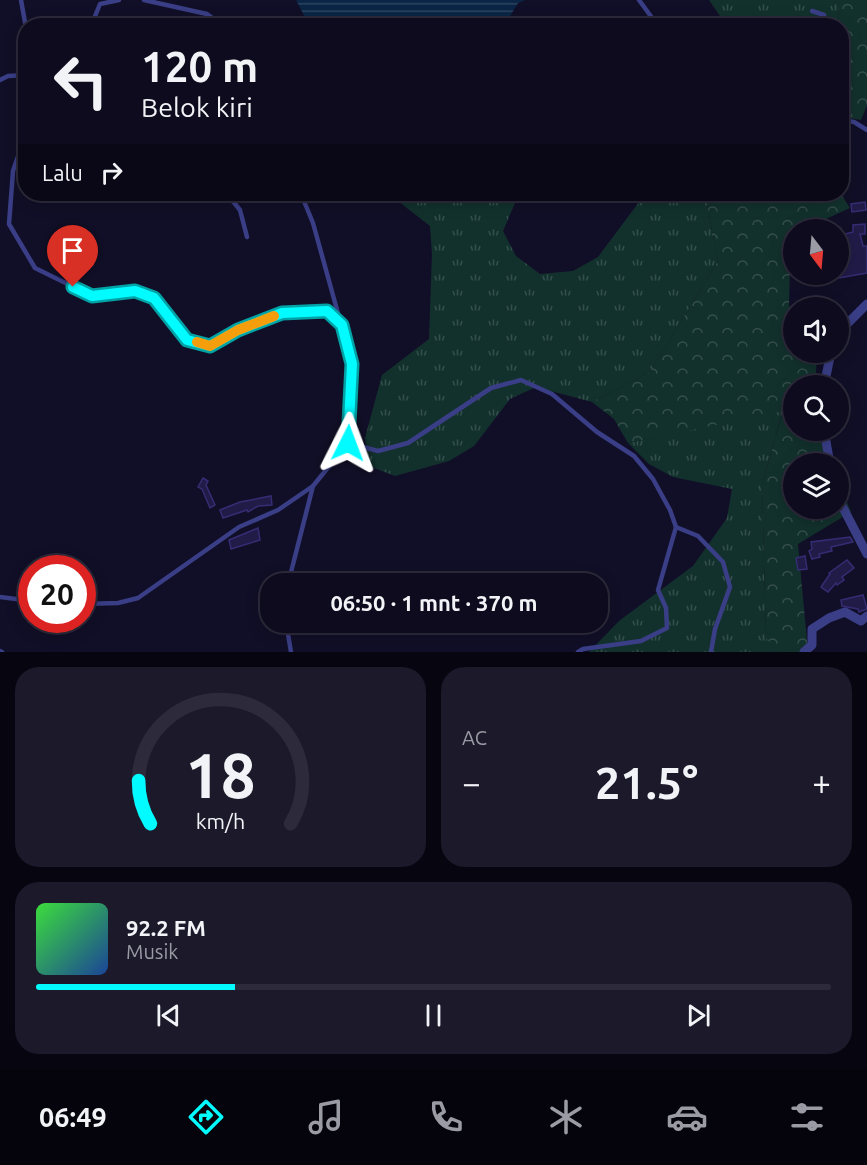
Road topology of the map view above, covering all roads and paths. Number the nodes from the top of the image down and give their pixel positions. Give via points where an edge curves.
1 (21, 0) edge
2 (119, 0) edge
3 (144, 0) edge
4 (639, 0) edge
5 (812, 11) dead end
6 (24, 18) edge
7 (94, 18) edge
8 (212, 18) edge
9 (652, 18) edge
10 (825, 18) edge
11 (18, 75) edge
12 (0, 80) edge
13 (849, 121) edge
14 (867, 130) edge
15 (18, 156) edge
16 (233, 201) edge
17 (304, 201) edge
18 (247, 237) dead end
19 (867, 304) edge
20 (849, 322) edge
21 (342, 325) junction
22 (348, 443) junction
23 (314, 486) junction
24 (849, 519) edge
25 (676, 527) junction
26 (867, 554) edge
27 (291, 573) edge
28 (0, 597) edge
29 (18, 599) edge
30 (96, 604) edge
31 (867, 616) edge
32 (288, 633) edge
33 (291, 652) edge
34 (578, 652) edge
35 (711, 652) edge
36 (804, 652) edge

1 - 6 lane
2 - 7 lane via 100,4
3 - 8 lane
4 - 9 lane
5 - 10 lane
11 - 12 lane
13 - 14 lane
15 - 21 lane via 13,171 9,225 35,268 92,296 135,291 154,298 187,340 210,346 282,313 327,311
16 - 18 lane via 240,210
17 - 21 lane
19 - 20 street
21 - 22 lane via 352,364
22 - 23 lane
22 - 25 lane via 378,451 408,443 491,388 521,380 552,394 633,456 653,479
23 - 27 lane
23 - 30 lane via 278,510 239,527 138,598
24 - 26 street
25 - 34 lane via 658,590 666,608 666,628 641,640
25 - 35 lane via 698,536 723,562 730,587
28 - 29 lane
31 - 36 street via 861,621 845,612 829,618 812,629 812,645
32 - 33 lane

